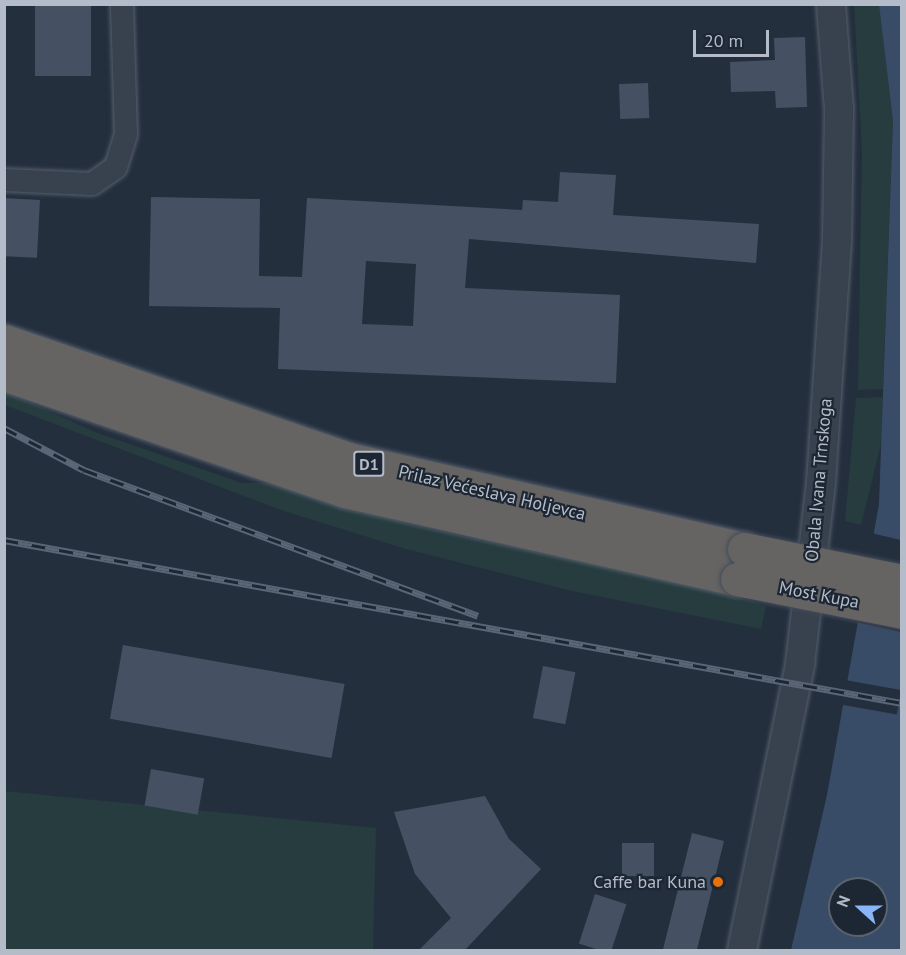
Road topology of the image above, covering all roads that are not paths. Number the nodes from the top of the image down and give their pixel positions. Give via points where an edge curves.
1 (122, 4) edge
2 (831, 4) edge
3 (4, 180) edge
4 (4, 341) edge
5 (4, 374) edge
6 (741, 564) junction
7 (902, 581) edge
8 (902, 612) edge
9 (742, 951) edge

1 - 3 street via 126,134 116,167 93,184
2 - 9 street, Obala Ivana Trnskoga via 839,110 837,240 821,482 800,664
4 - 6 highway, Prilaz Većeslava Holjevca / D1 via 352,460
5 - 6 highway, Prilaz Većeslava Holjevca / D1 via 346,491
6 - 7 highway, Most Kupa / D1, bridge
6 - 8 highway, Most Kupa / D1, bridge

